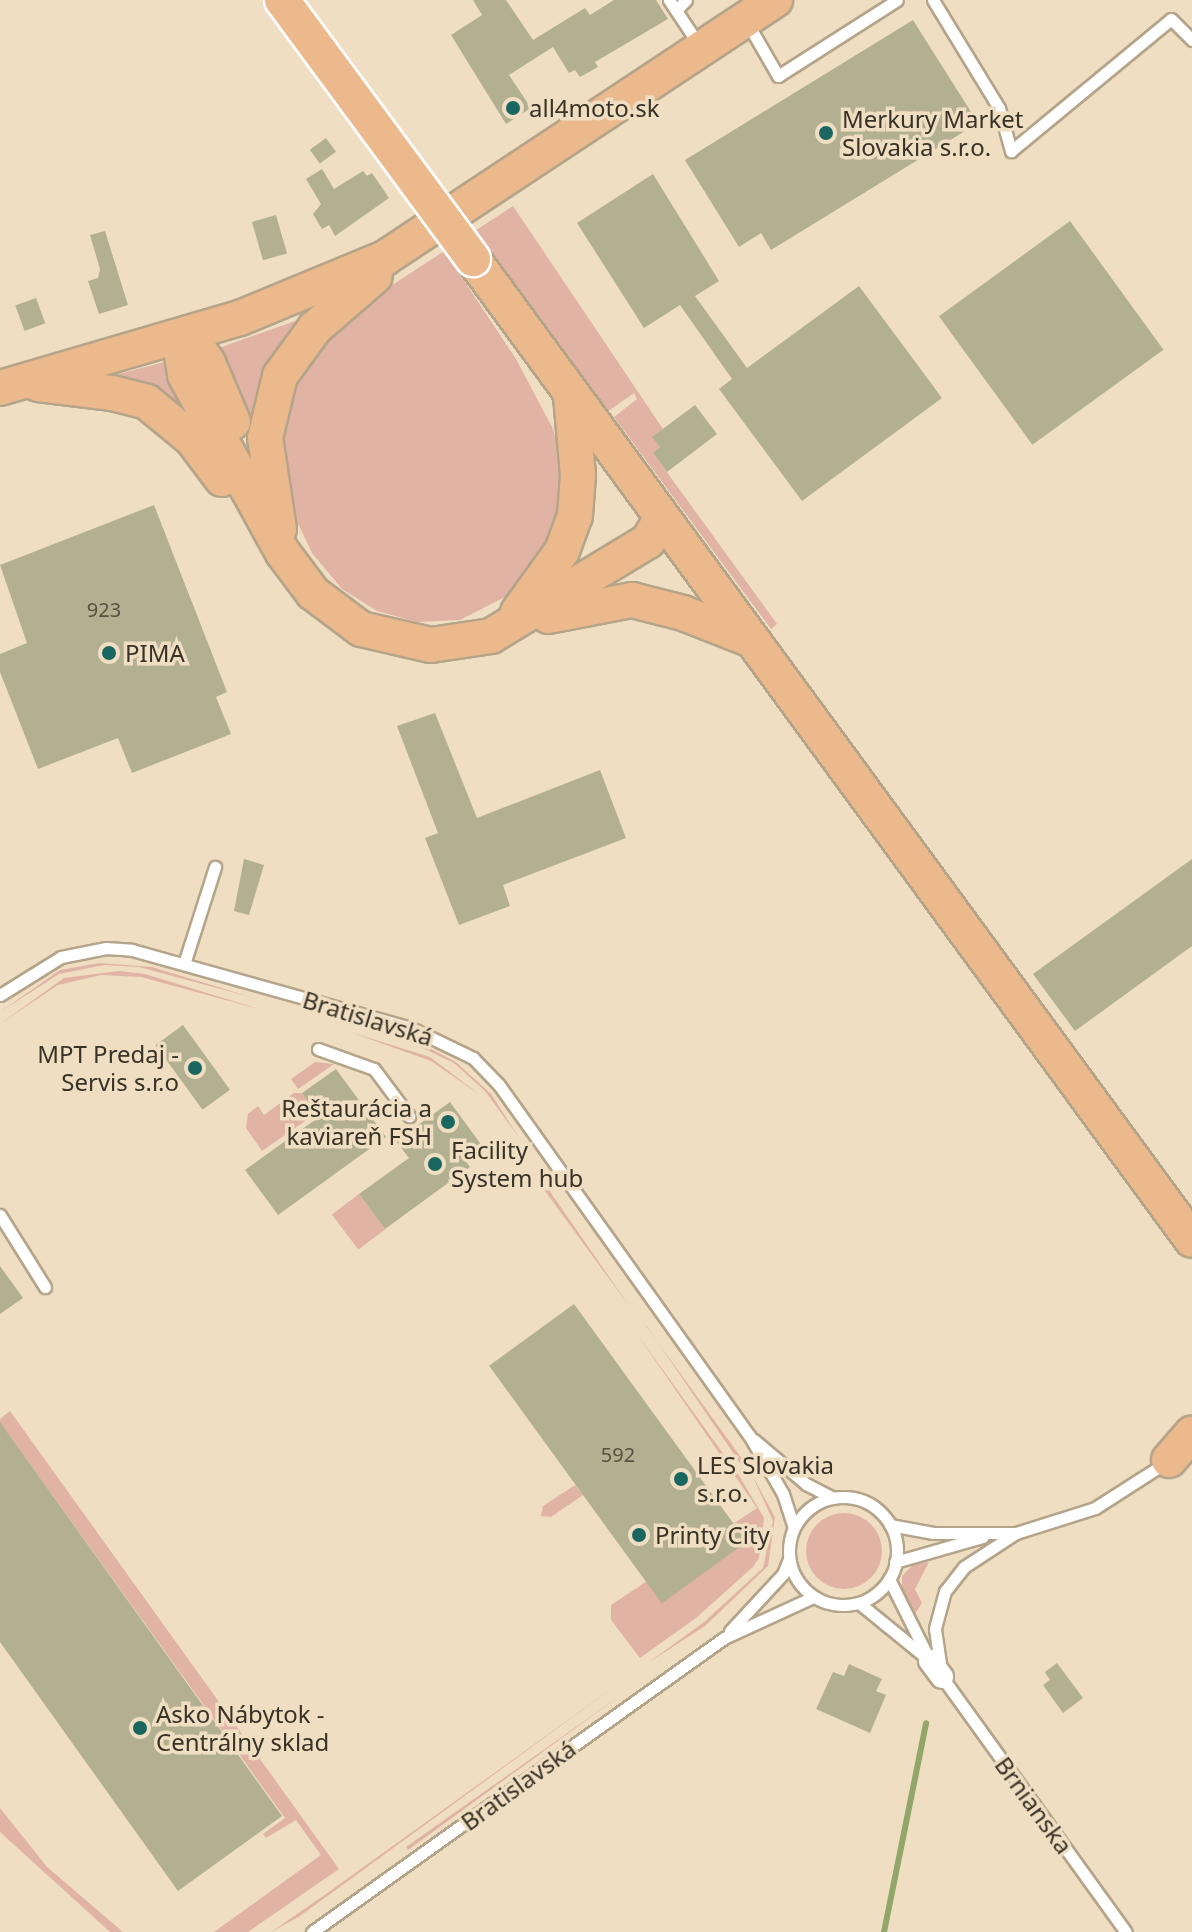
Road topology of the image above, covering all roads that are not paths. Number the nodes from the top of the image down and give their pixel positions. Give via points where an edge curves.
1 (282, 0) edge
2 (686, 0) edge
3 (775, 0) edge
4 (897, 0) edge
5 (933, 0) edge
6 (673, 5) edge
7 (745, 20) junction
8 (1192, 40) edge
9 (701, 49) junction
10 (409, 245) junction
11 (189, 334) junction
12 (10, 385) edge
13 (571, 397) junction
14 (662, 518) junction
15 (283, 553) junction
16 (506, 629) junction
17 (749, 639) junction
18 (215, 867) dead end
19 (184, 964) junction
20 (0, 995) edge
21 (318, 1049) dead end
22 (409, 1116) dead end
23 (0, 1215) edge
24 (1192, 1240) edge
25 (45, 1287) dead end
26 (1192, 1434) edge
27 (749, 1435) junction
28 (1180, 1455) edge
29 (834, 1498) junction
30 (890, 1525) junction
31 (794, 1527) junction
32 (1016, 1533) junction
33 (988, 1536) junction
34 (789, 1559) junction
35 (895, 1562) junction
36 (889, 1579) junction
37 (813, 1597) junction
38 (859, 1603) junction
39 (724, 1638) junction
40 (936, 1669) junction
41 (312, 1932) edge
42 (1126, 1932) edge

1 - 13 main road, bridge
2 - 6 lane
3 - 7 main road
4 - 7 lane via 778,76
5 - 8 lane via 999,108 1011,151 1171,19
6 - 9 lane
7 - 9 main road
9 - 10 main road
10 - 11 main road via 301,296
10 - 15 main road via 315,328 280,376 265,438
11 - 12 main road
11 - 15 main road via 182,355 185,375
12 - 15 main road via 112,393 147,402 192,439
13 - 14 main road
13 - 16 main road via 578,475 575,516 553,566
14 - 16 main road via 635,523
14 - 17 main road
15 - 16 main road via 328,608 377,635 410,643 452,644
16 - 17 main road via 577,607 632,600
17 - 24 main road
18 - 19 lane
19 - 20 lane, Bratislavská via 132,950 82,951 33,972
19 - 27 lane, Bratislavská via 411,1028 473,1058 499,1085
21 - 22 lane via 374,1069
23 - 25 lane
26 - 28 main road
27 - 29 lane via 806,1484
27 - 31 lane via 783,1494
28 - 32 lane via 1095,1508
29 - 30 lane via 871,1505
29 - 31 lane via 818,1504
30 - 33 lane
30 - 35 lane
31 - 34 lane
32 - 33 lane
32 - 40 lane via 964,1567 945,1591 935,1629
33 - 35 lane
34 - 37 lane via 793,1573
34 - 39 lane via 783,1574
35 - 36 lane
36 - 38 lane
36 - 40 lane
37 - 38 lane via 835,1605
37 - 39 lane
38 - 40 lane
39 - 41 lane, Bratislavská
40 - 42 lane, Brnianska

